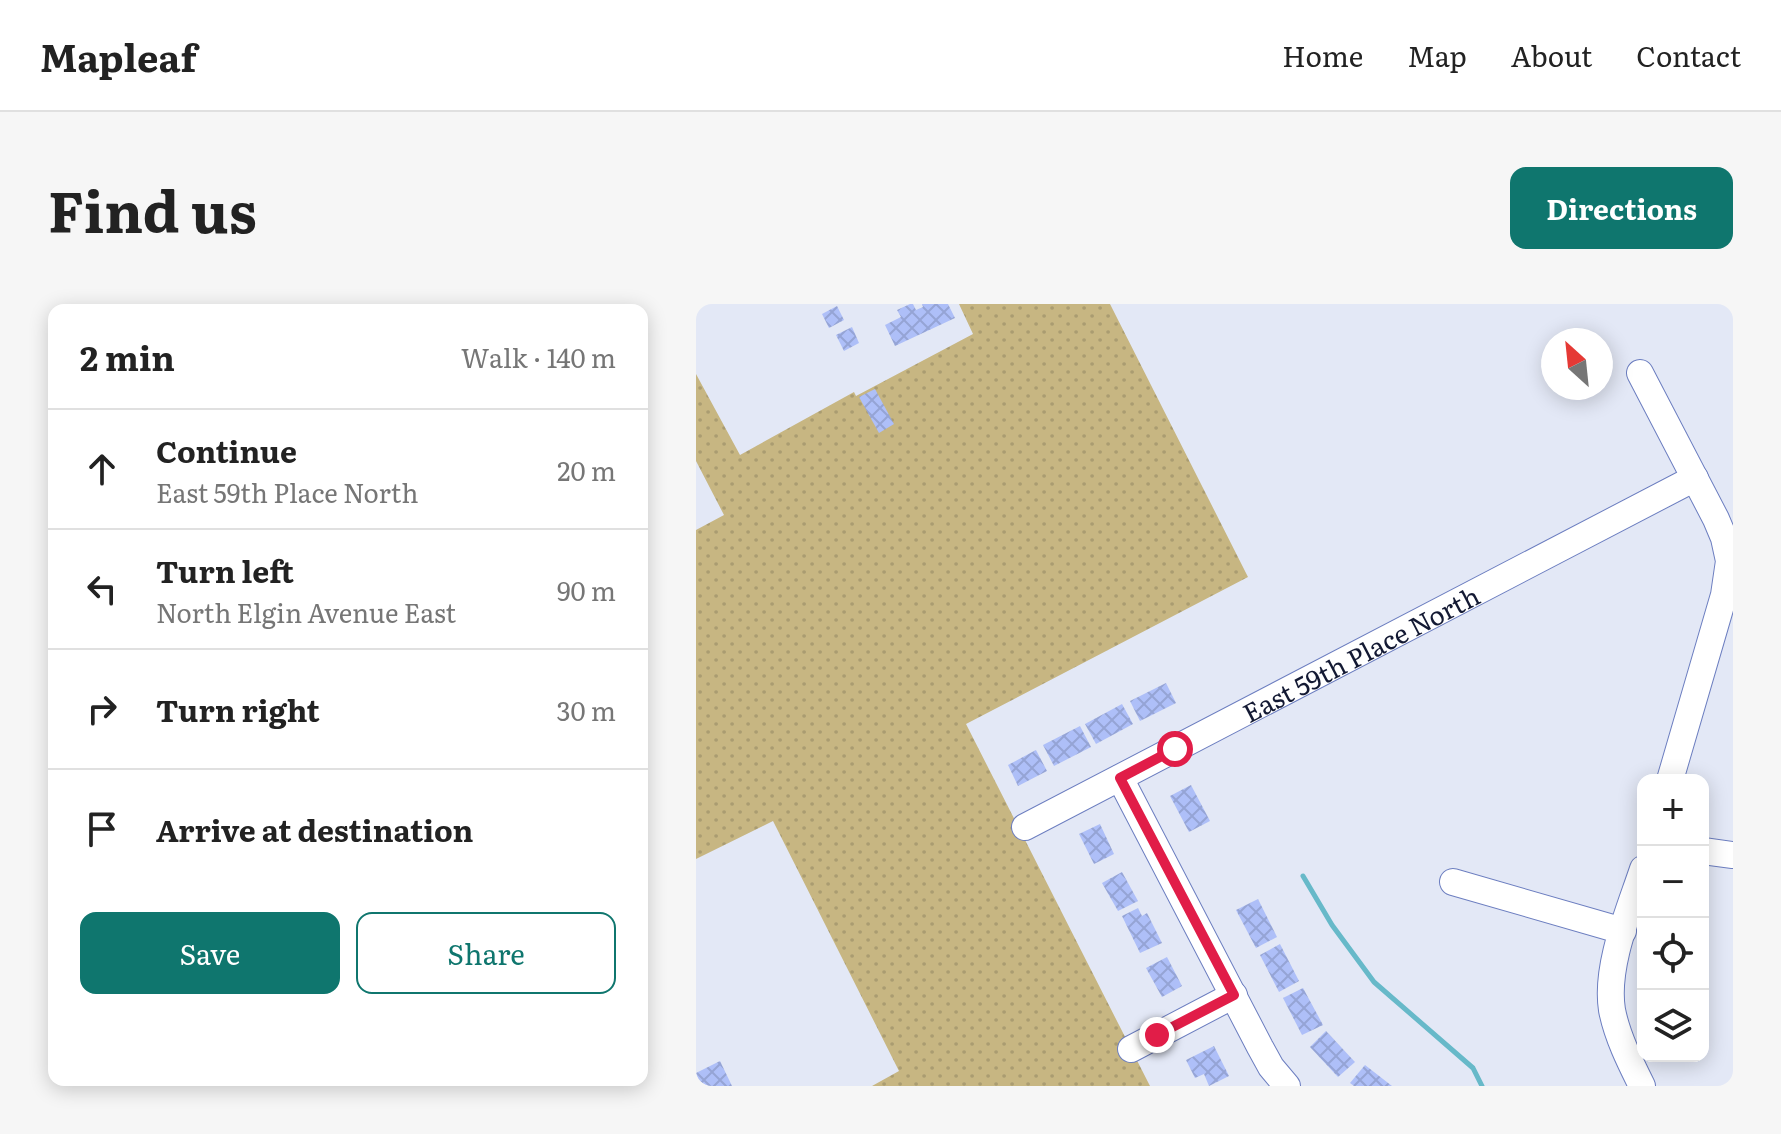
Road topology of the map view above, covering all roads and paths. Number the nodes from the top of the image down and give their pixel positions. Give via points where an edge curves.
1 (1640, 373) dead end
2 (1695, 478) junction
3 (1731, 561) edge
4 (1672, 774) edge
5 (1120, 778) junction
6 (1025, 827) dead end
7 (1709, 852) edge
8 (1733, 855) edge
9 (1453, 882) dead end
10 (1637, 888) edge
11 (1623, 931) junction
12 (1234, 995) junction
13 (1131, 1049) dead end
14 (1287, 1086) edge
15 (1642, 1086) edge

1 - 2 street
2 - 3 street
2 - 5 street, East 59th Place North
3 - 4 street
5 - 6 street, East 59th Place North
5 - 12 street
7 - 8 street
9 - 11 street
10 - 11 street
11 - 15 street via 1610,987 1613,1012
12 - 13 street
12 - 14 street via 1271,1067

